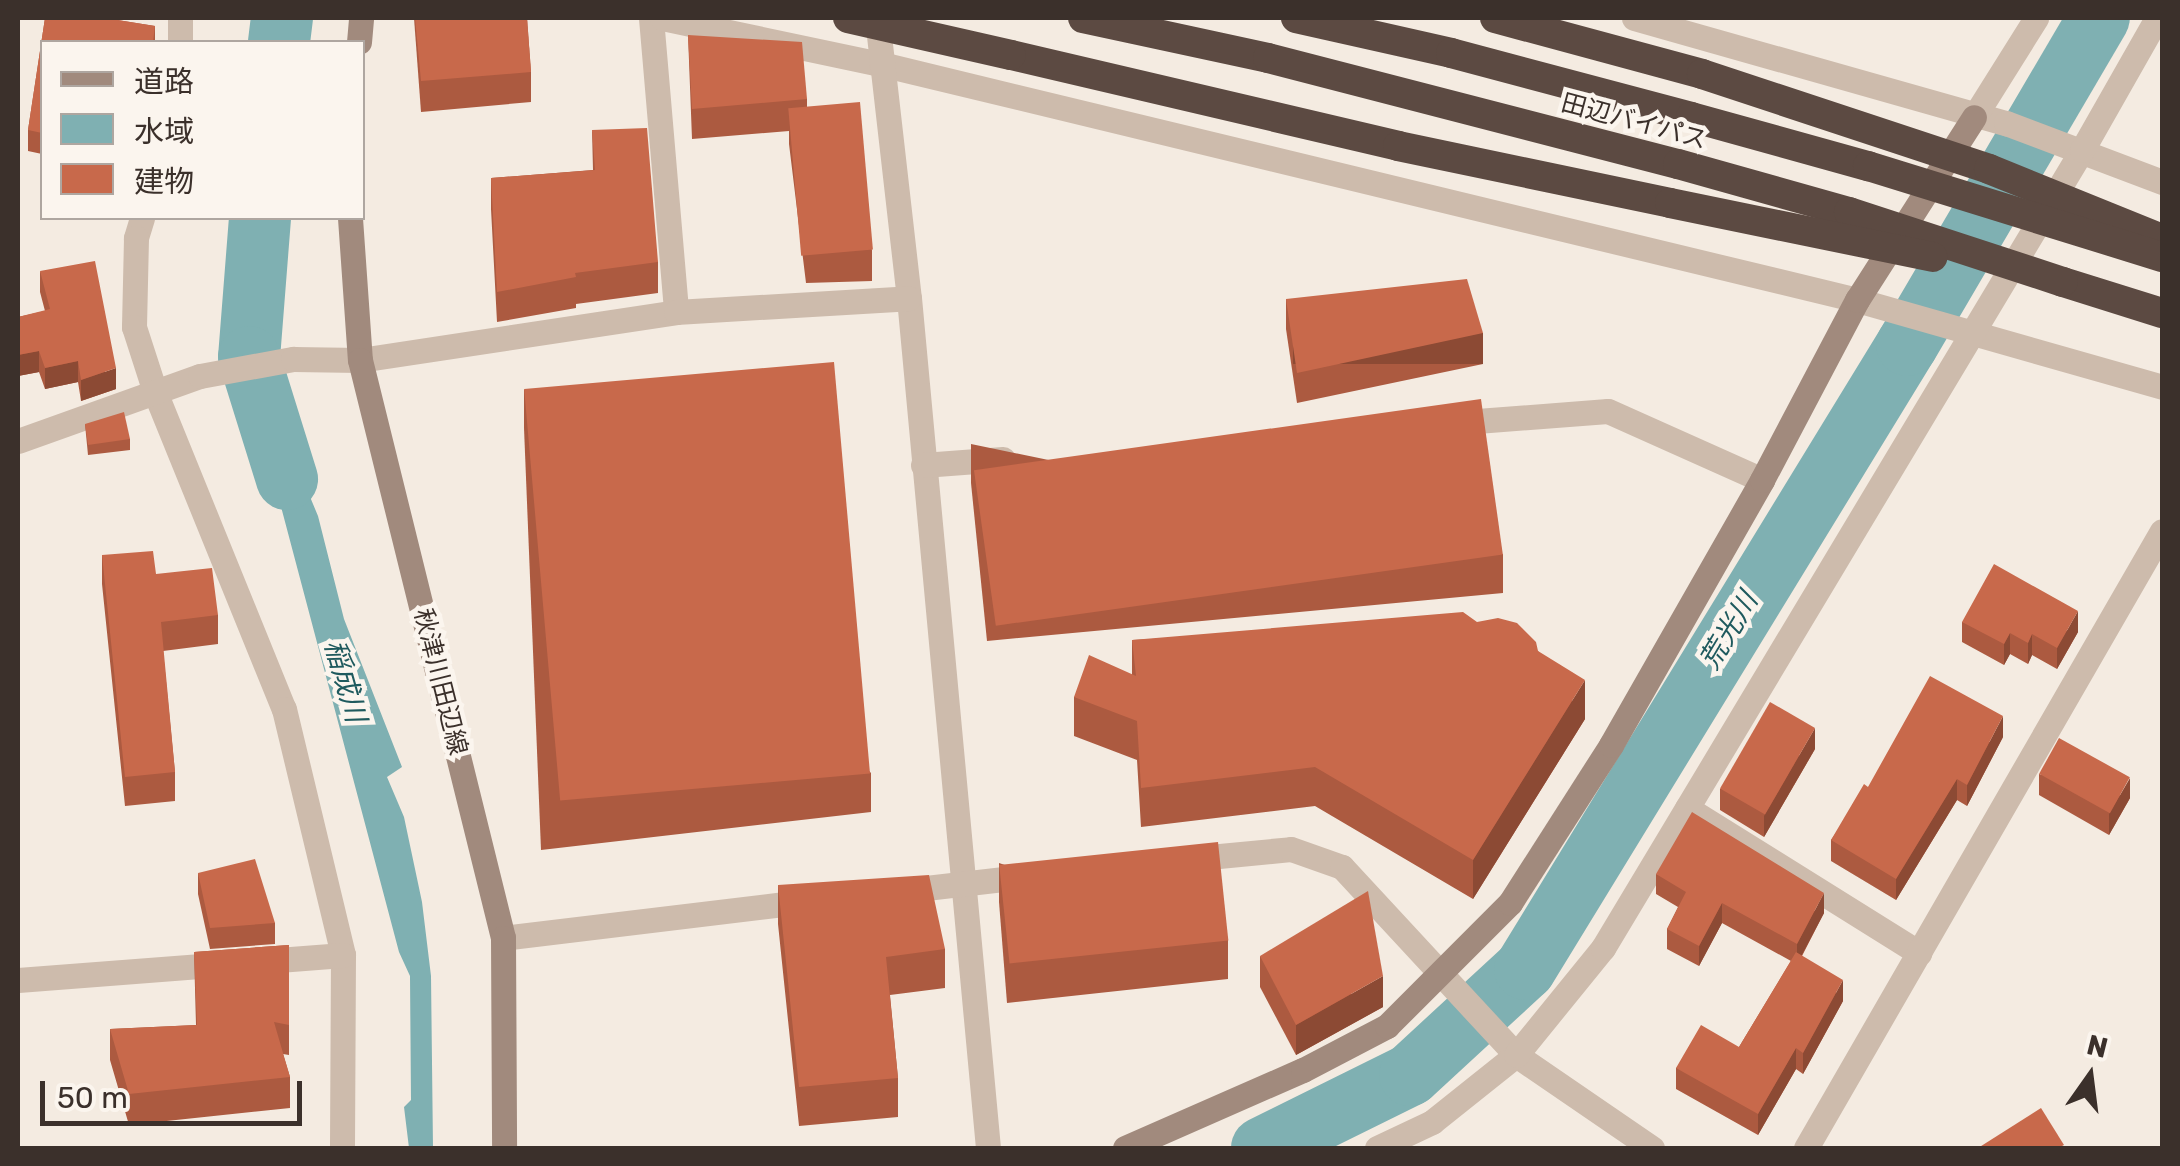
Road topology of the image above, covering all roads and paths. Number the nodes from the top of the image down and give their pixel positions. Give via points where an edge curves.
1 (651, 18) edge
2 (662, 18) edge
3 (848, 18) edge
4 (877, 18) edge
5 (1083, 18) edge
6 (1296, 18) edge
7 (1495, 18) edge
8 (1634, 18) edge
9 (2036, 18) edge
10 (2157, 18) edge
11 (881, 64) junction
12 (1974, 117) junction
13 (2082, 150) junction
14 (2162, 182) edge
15 (141, 220) edge
16 (350, 220) edge
17 (2162, 239) edge
18 (2162, 257) edge
19 (2063, 282) junction
20 (910, 298) junction
21 (1857, 300) junction
22 (676, 312) junction
23 (2162, 313) edge
24 (1970, 332) junction
25 (360, 360) junction
26 (2162, 386) edge
27 (155, 392) junction
28 (1432, 425) edge
29 (18, 441) edge
30 (1021, 458) edge
31 (923, 466) junction
32 (1762, 480) junction
33 (2162, 531) edge
34 (1687, 808) junction
35 (1157, 863) edge
36 (1060, 873) edge
37 (964, 883) junction
38 (868, 894) edge
39 (830, 899) edge
40 (503, 938) junction
41 (1919, 953) junction
42 (343, 956) junction
43 (18, 980) edge
44 (1451, 981) junction
45 (1510, 1048) junction
46 (342, 1148) edge
47 (504, 1148) edge
48 (988, 1148) edge
49 (1125, 1148) edge
50 (1377, 1148) edge
51 (1652, 1148) edge
52 (1806, 1148) edge

1 - 22 street
2 - 11 street
3 - 19 highway, bridge via 1398,146
4 - 11 street
5 - 19 highway, 田辺バイパス, bridge via 1268,58 1678,164
6 - 18 highway, 田辺バイパス, bridge via 1691,117
7 - 17 highway, bridge via 1702,74 1989,170
8 - 12 street
9 - 12 street
10 - 13 street
11 - 20 street
11 - 21 street
12 - 13 street
12 - 21 street
13 - 14 street
13 - 24 street
15 - 27 street via 134,327
16 - 25 street, 秋津川田辺線
19 - 23 highway, 田辺バイパス
20 - 22 street
20 - 31 street
21 - 24 street
21 - 32 street
22 - 25 street
24 - 26 street
24 - 34 street
25 - 27 street via 293,358
25 - 40 street, 秋津川田辺線
27 - 29 street
27 - 42 street via 284,709
28 - 32 street via 1608,411
30 - 31 street
31 - 37 street
32 - 44 street via 1611,744
33 - 41 street
34 - 41 street
34 - 45 street via 1603,948
35 - 44 street via 1292,848 1342,867
36 - 37 street
37 - 38 street
37 - 48 street
39 - 40 street
40 - 47 street, 秋津川田辺線
41 - 52 street
42 - 43 street
42 - 46 street
44 - 45 street
44 - 49 street via 1387,1026 1303,1070
45 - 50 street via 1432,1122
45 - 51 street

